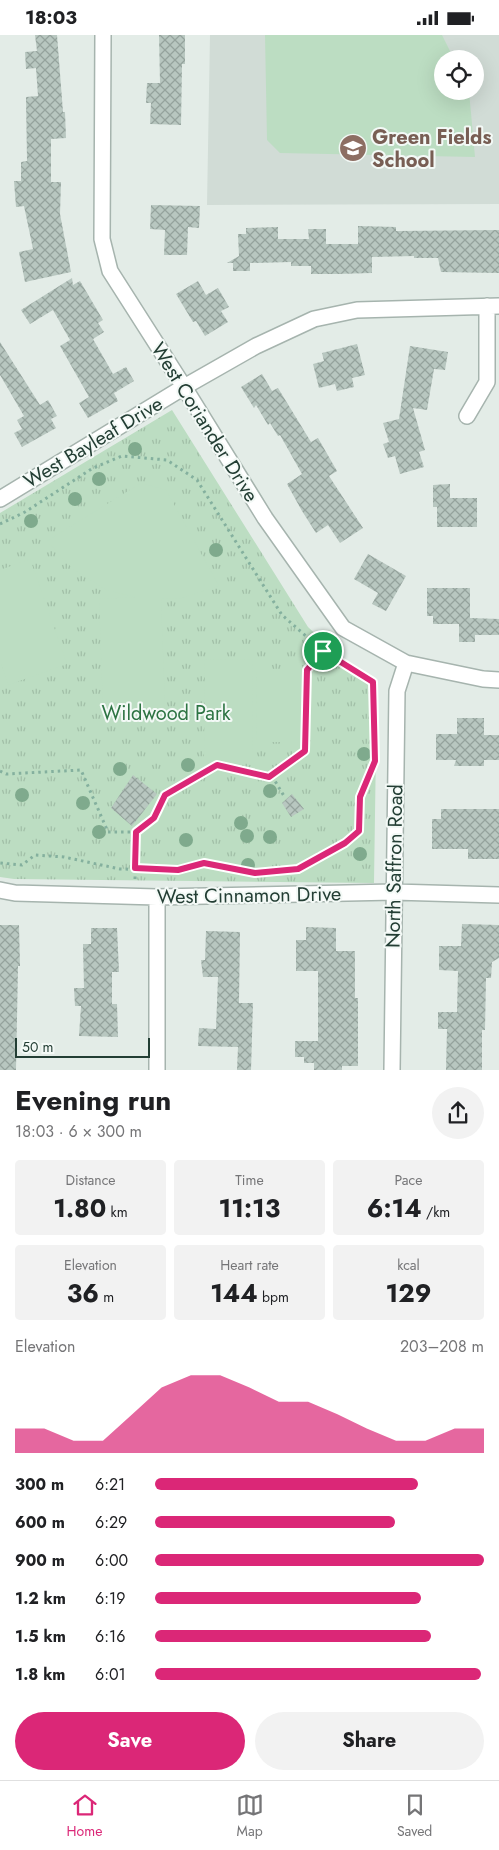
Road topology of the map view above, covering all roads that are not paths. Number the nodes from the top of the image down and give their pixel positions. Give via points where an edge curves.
1 (102, 35) edge
2 (493, 306) edge
3 (184, 387) junction
4 (467, 416) dead end
5 (2, 493) edge
6 (406, 663) junction
7 (499, 679) edge
8 (0, 890) edge
9 (394, 892) junction
10 (499, 895) edge
11 (156, 897) junction
12 (157, 1070) edge
13 (392, 1070) edge

1 - 3 street, West Coriander Drive via 102,239 110,271
2 - 3 street, West Bayleaf Drive via 357,310 314,319 256,346
2 - 4 street via 487,382
3 - 5 street, West Bayleaf Drive
3 - 6 street, West Coriander Drive via 265,518 343,628
6 - 7 street, West Coriander Drive via 483,679
6 - 9 street, North Saffron Road via 397,691
8 - 11 street, West Cinnamon Drive
9 - 10 street, West Cinnamon Drive
9 - 11 street, West Cinnamon Drive
9 - 13 street, North Saffron Road
11 - 12 street

